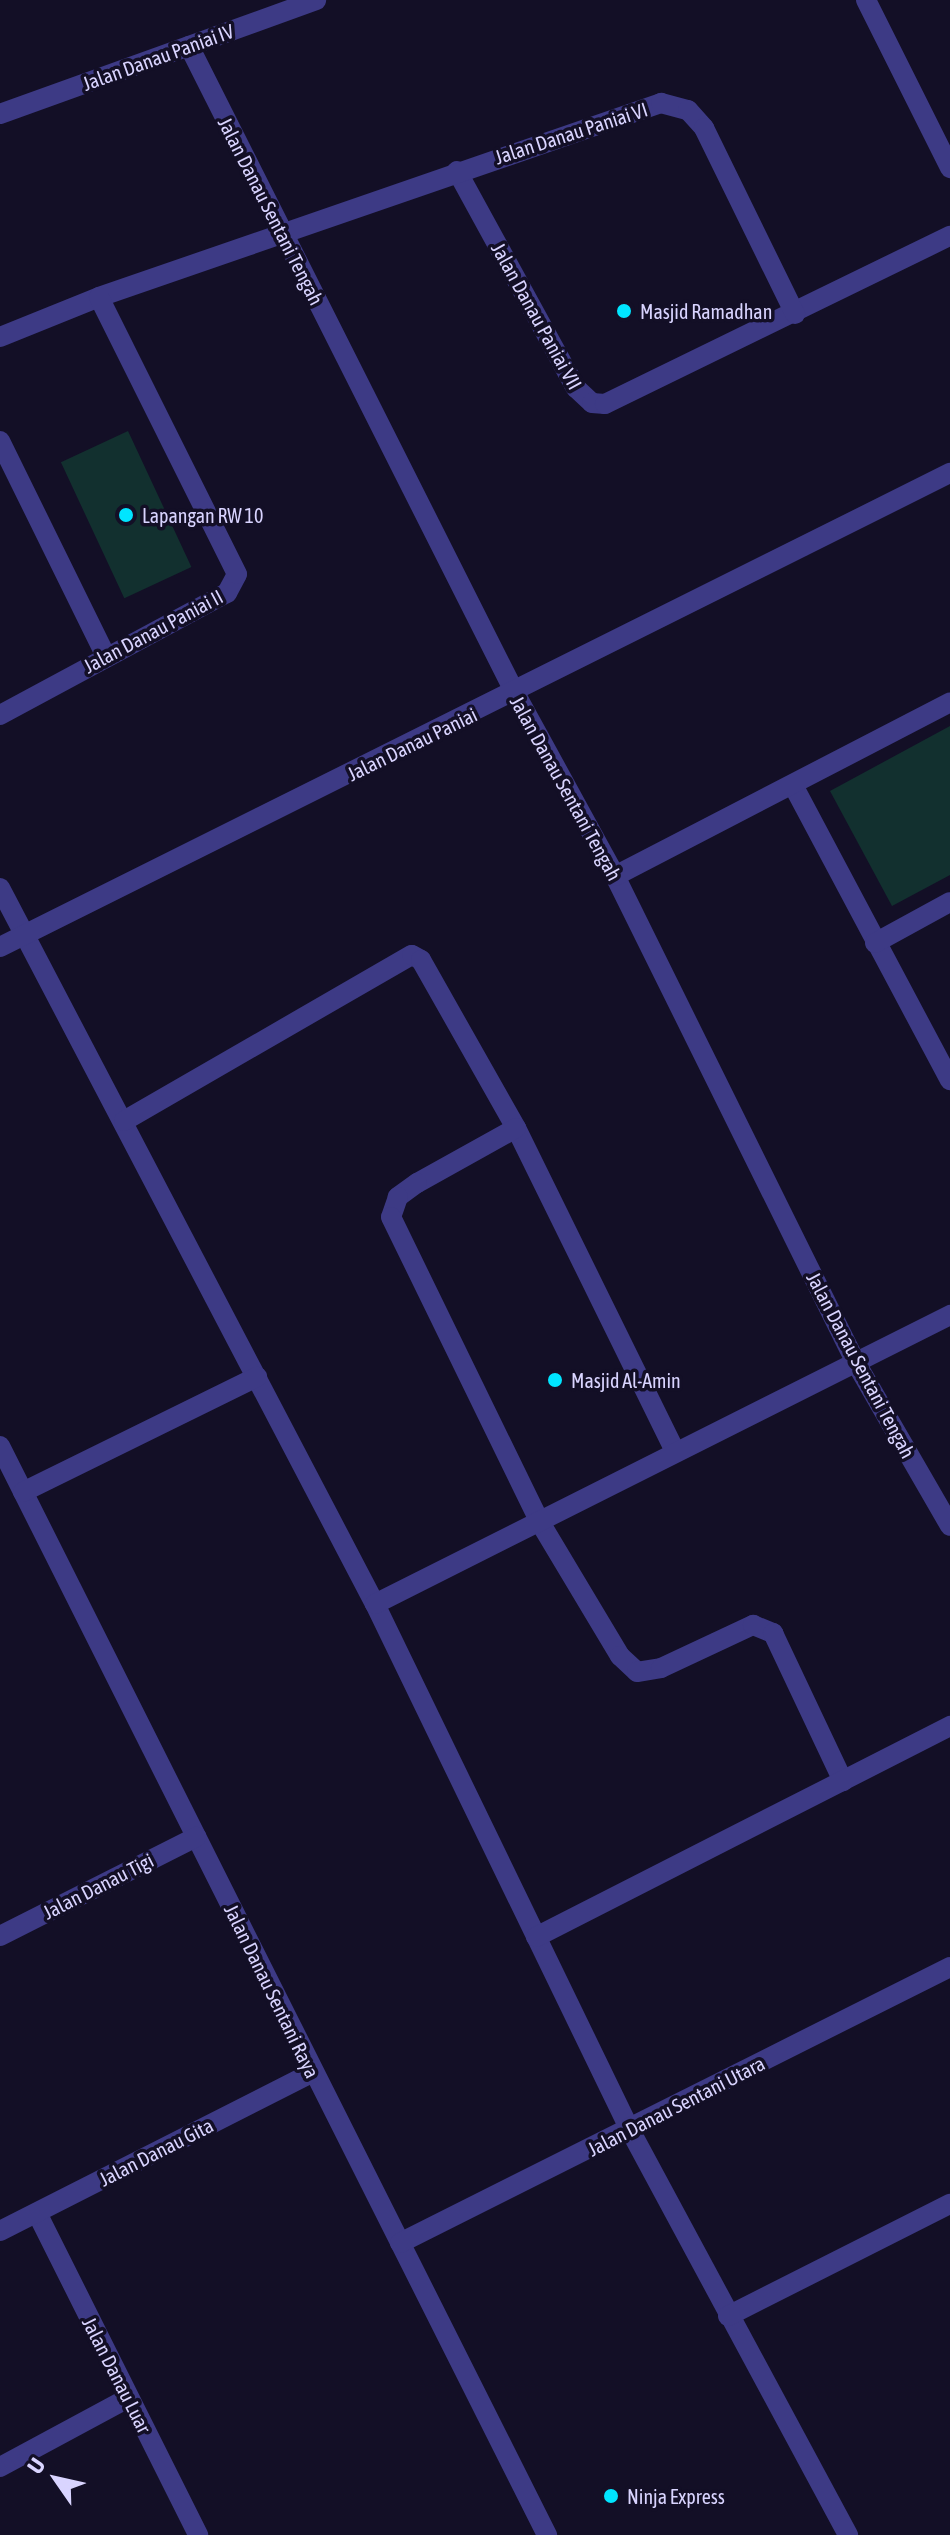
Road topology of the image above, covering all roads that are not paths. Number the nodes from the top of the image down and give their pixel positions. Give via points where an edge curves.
1 (316, 0) edge
2 (866, 0) edge
3 (189, 46) junction
4 (0, 114) edge
5 (950, 168) edge
6 (457, 171) junction
7 (282, 233) junction
8 (950, 236) edge
9 (99, 297) junction
10 (795, 314) junction
11 (0, 337) edge
12 (0, 441) edge
13 (950, 473) edge
14 (106, 656) junction
15 (515, 693) junction
16 (950, 702) edge
17 (0, 715) edge
18 (794, 787) junction
19 (615, 876) junction
20 (0, 888) edge
21 (950, 902) edge
22 (24, 936) junction
23 (875, 943) junction
24 (0, 947) edge
25 (950, 1080) edge
26 (124, 1121) junction
27 (516, 1128) junction
28 (950, 1315) edge
29 (856, 1363) junction
30 (257, 1377) junction
31 (0, 1446) edge
32 (675, 1451) junction
33 (23, 1492) junction
34 (541, 1524) junction
35 (950, 1526) edge
36 (375, 1604) junction
37 (950, 1726) edge
38 (843, 1781) junction
39 (196, 1837) junction
40 (0, 1936) edge
41 (536, 1937) junction
42 (950, 1967) edge
43 (312, 2073) junction
44 (630, 2130) junction
45 (950, 2204) edge
46 (37, 2213) junction
47 (0, 2231) edge
48 (400, 2243) junction
49 (728, 2316) junction
50 (128, 2398) junction
51 (0, 2467) edge
52 (198, 2535) edge
53 (547, 2535) edge
54 (848, 2535) edge

1 - 3 street, Jalan Danau Paniai IV
2 - 5 street
3 - 4 street, Jalan Danau Paniai IV
3 - 7 street, Jalan Danau Sentani Tengah
6 - 7 street, Jalan Danau Paniai VI
6 - 10 street, Jalan Danau Paniai VI via 661,103 677,105 704,128
6 - 10 street, Jalan Danau Paniai VII via 576,388 592,403 605,404
7 - 9 street, Jalan Danau Paniai VI
7 - 15 street, Jalan Danau Sentani Tengah
8 - 10 street, Jalan Danau Paniai VII
9 - 11 street, Jalan Danau Paniai VI
9 - 14 street, Jalan Danau Paniai II via 237,574 227,593
12 - 14 street
13 - 15 street, Jalan Danau Paniai
14 - 17 street, Jalan Danau Paniai II
15 - 19 street, Jalan Danau Sentani Tengah
15 - 22 street, Jalan Danau Paniai
16 - 18 street
18 - 19 street
18 - 23 street
19 - 29 street, Jalan Danau Sentani Tengah
20 - 22 street
21 - 23 street
22 - 24 street, Jalan Danau Paniai
22 - 26 street
23 - 25 street
26 - 27 street via 412,955 429,967
26 - 30 street
27 - 32 street
27 - 34 street via 417,1183 398,1197 391,1217
28 - 29 street
29 - 32 street
29 - 35 street, Jalan Danau Sentani Tengah
30 - 33 street
30 - 36 street
31 - 33 street, Jalan Danau Sentani Raya
32 - 34 street
33 - 39 street, Jalan Danau Sentani Raya
34 - 36 street
34 - 38 street via 620,1656 637,1672 661,1668 753,1625 773,1633
36 - 41 street
37 - 38 street
38 - 41 street
39 - 40 street, Jalan Danau Tigi
39 - 43 street, Jalan Danau Sentani Raya
41 - 44 street
42 - 44 street, Jalan Danau Sentani Utara
43 - 46 street, Jalan Danau Gita
43 - 48 street, Jalan Danau Sentani Raya
44 - 48 street, Jalan Danau Sentani Utara
44 - 49 street
45 - 49 street
46 - 47 street, Jalan Danau Gita
46 - 50 street, Jalan Danau Luar
48 - 53 street, Jalan Danau Sentani Raya
49 - 54 street
50 - 51 street
50 - 52 street, Jalan Danau Luar

